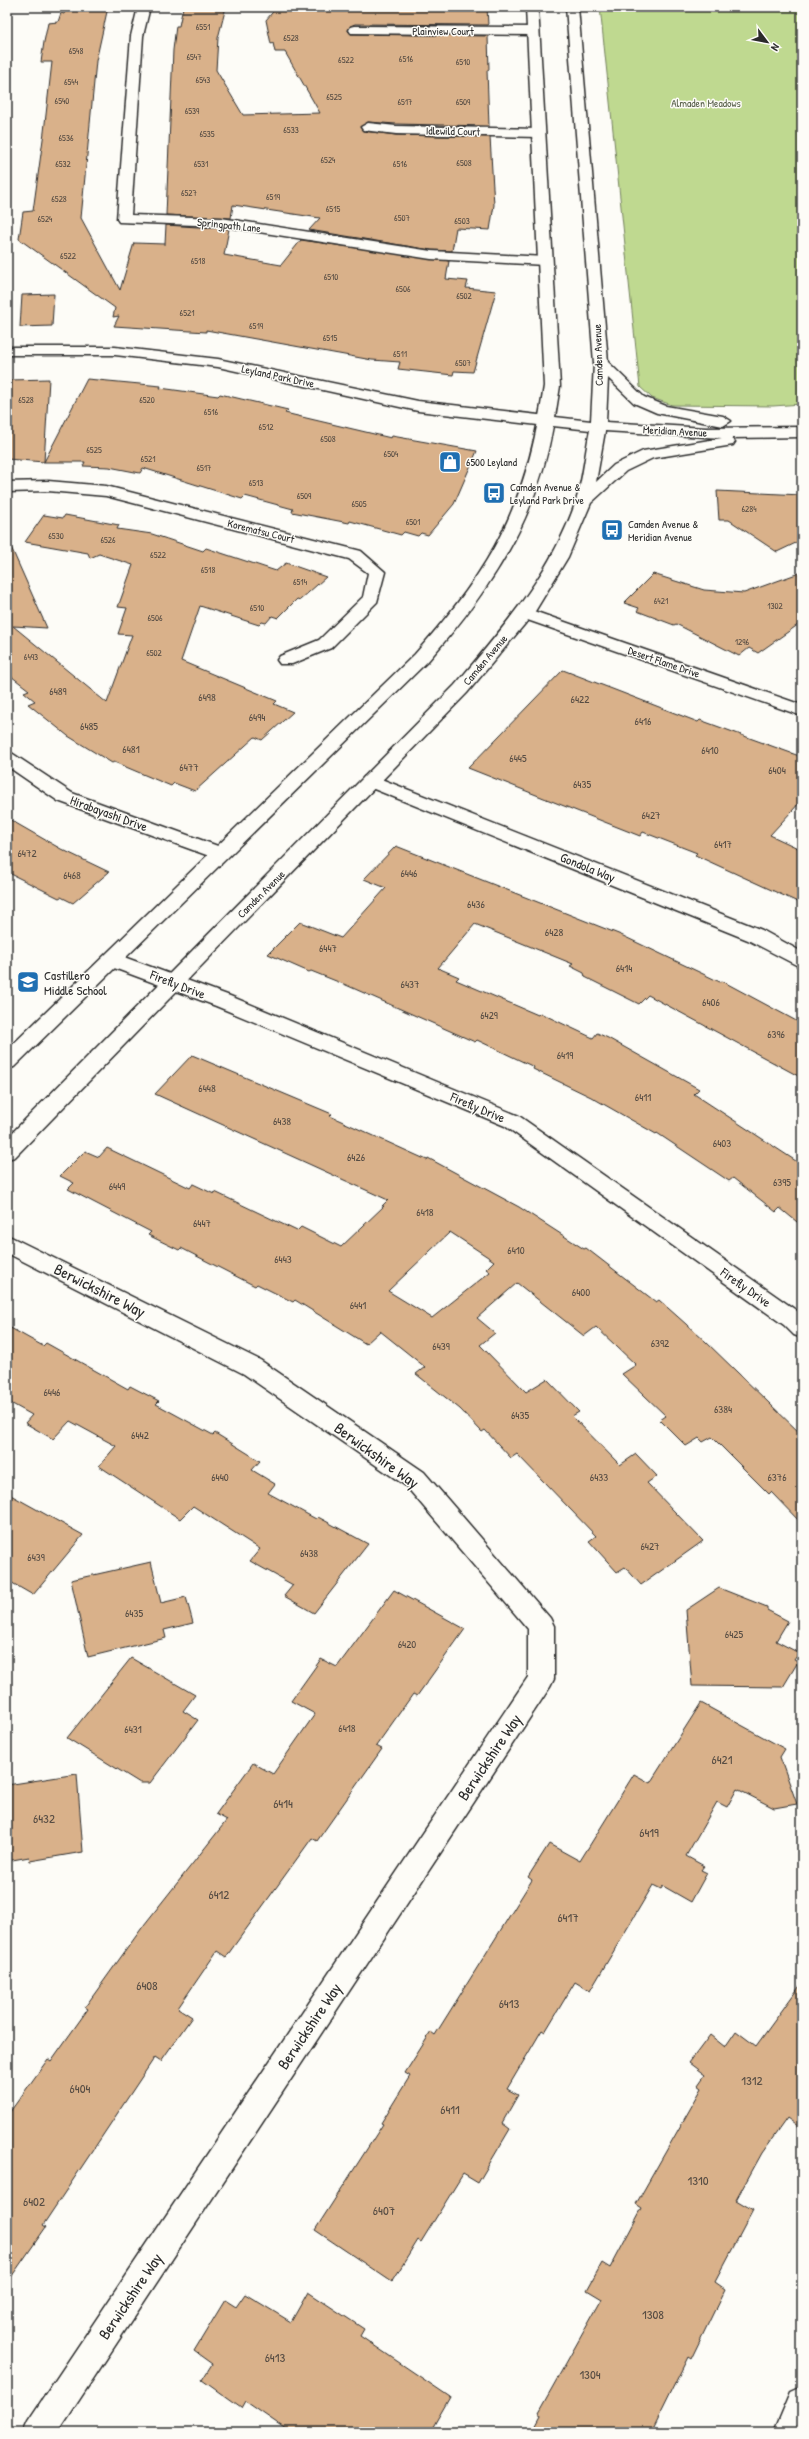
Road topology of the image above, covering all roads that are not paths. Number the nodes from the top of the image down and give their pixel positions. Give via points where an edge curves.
1 (144, 7) edge
2 (532, 7) edge
3 (572, 7) edge
4 (355, 30) dead end
5 (532, 31) junction
6 (368, 127) dead end
7 (538, 133) junction
8 (545, 261) junction
9 (7, 351) edge
10 (601, 363) junction
11 (547, 421) junction
12 (598, 426) junction
13 (802, 432) edge
14 (783, 433) junction
15 (7, 487) edge
16 (584, 501) junction
17 (526, 613) junction
18 (286, 660) dead end
19 (799, 704) edge
20 (7, 758) edge
21 (371, 781) junction
22 (219, 853) junction
23 (113, 960) junction
24 (802, 961) edge
25 (172, 982) junction
26 (7, 1062) edge
27 (7, 1151) edge
28 (7, 1243) edge
29 (802, 1329) edge
30 (802, 2403) edge
31 (38, 2432) edge
32 (790, 2432) edge

1 - 8 street, Springpath Lane via 136,36 124,219 221,222 431,255
2 - 5 street
3 - 10 street, Camden Avenue
4 - 5 street, Plainview Court
5 - 7 street
6 - 7 street, Idlewild Court via 396,130
7 - 8 street
8 - 11 street via 552,386
9 - 11 street, Leyland Park Drive via 115,351 218,363 418,406
10 - 12 street, Camden Avenue
10 - 14 street via 639,400 662,410
11 - 12 street, Meridian Avenue
11 - 22 street via 525,503 495,562 451,624 386,692
12 - 14 street, Meridian Avenue via 730,434
12 - 16 street, Camden Avenue
13 - 14 street, Meridian Avenue
14 - 16 street via 649,454 620,468
15 - 18 street, Korematsu Court via 48,486 106,491 355,555 377,572 371,598 325,644
16 - 17 street, Camden Avenue via 560,556
17 - 19 street, Desert Flame Drive
17 - 21 street, Camden Avenue via 461,689
20 - 22 street, Hirabayashi Drive via 64,797
21 - 24 street, Gondola Way via 755,935
21 - 25 street, Camden Avenue
22 - 23 street
23 - 25 street, Firefly Drive
23 - 26 street
25 - 27 street, Camden Avenue
25 - 29 street, Firefly Drive via 512,1121 792,1319
28 - 31 street, Berwickshire Way via 252,1367 415,1479 540,1626 541,1678
30 - 32 street

